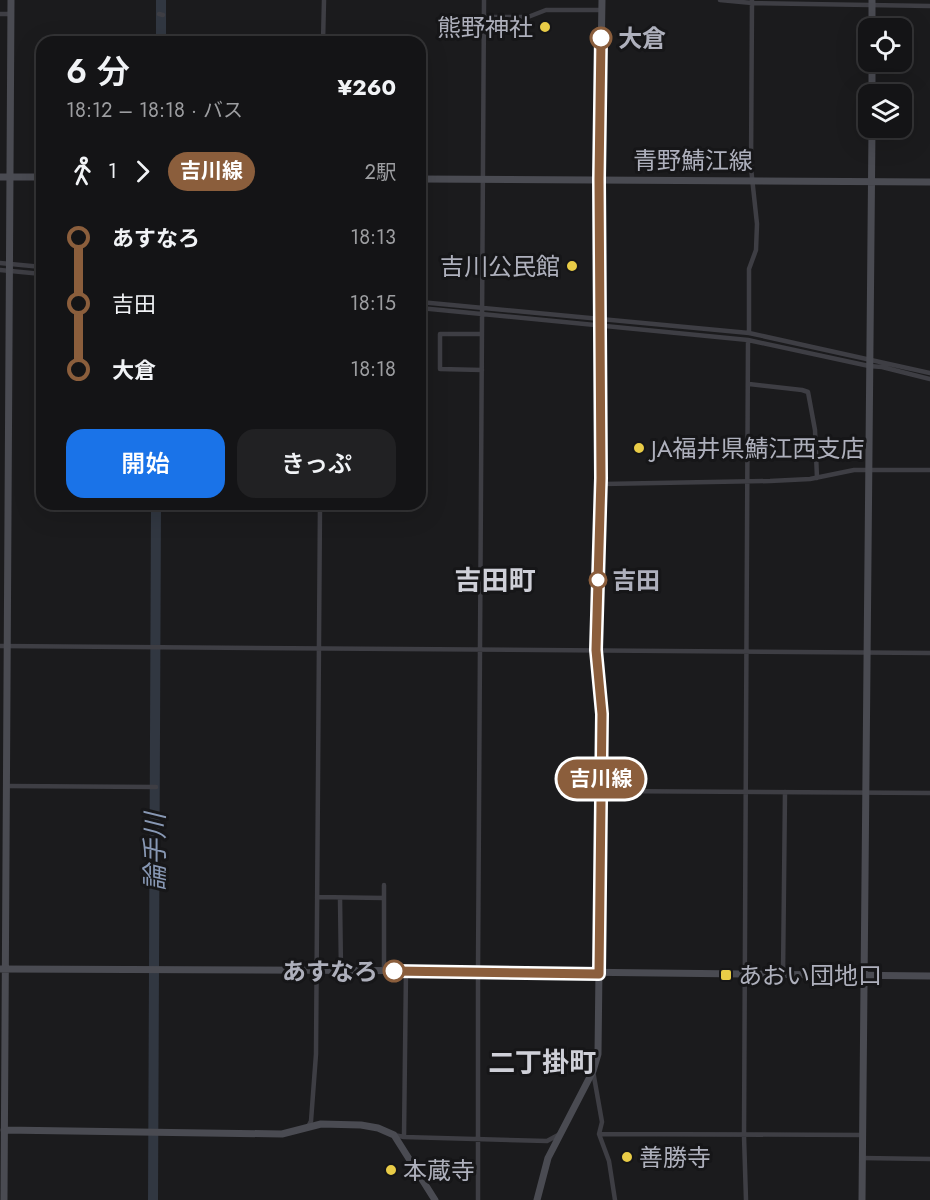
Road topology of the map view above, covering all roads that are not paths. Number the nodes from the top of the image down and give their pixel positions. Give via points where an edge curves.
1 (11, 0) edge
2 (324, 0) edge
3 (484, 0) edge
4 (602, 0) edge
5 (720, 0) edge
6 (752, 2) edge
7 (872, 3) edge
8 (930, 6) edge
9 (602, 10) junction
10 (0, 14) edge
11 (11, 14) junction
12 (484, 17) junction
13 (323, 36) edge
14 (872, 138) edge
15 (0, 177) edge
16 (10, 177) junction
17 (36, 177) edge
18 (426, 179) edge
19 (483, 179) junction
20 (599, 179) junction
21 (752, 180) junction
22 (871, 182) junction
23 (930, 182) edge
24 (0, 263) edge
25 (36, 267) edge
26 (11, 268) junction
27 (0, 270) edge
28 (36, 273) edge
29 (426, 302) edge
30 (483, 307) junction
31 (426, 309) edge
32 (483, 314) junction
33 (599, 322) junction
34 (749, 333) junction
35 (482, 334) junction
36 (748, 340) junction
37 (869, 363) junction
38 (482, 370) junction
39 (930, 373) edge
40 (930, 379) edge
41 (749, 384) junction
42 (868, 469) junction
43 (930, 470) edge
44 (601, 478) junction
45 (817, 478) junction
46 (746, 481) junction
47 (320, 510) edge
48 (4, 646) edge
49 (319, 648) junction
50 (481, 649) junction
51 (596, 650) junction
52 (747, 651) junction
53 (867, 652) junction
54 (930, 653) edge
55 (7, 786) junction
56 (155, 787) dead end
57 (601, 791) junction
58 (747, 792) junction
59 (785, 792) junction
60 (865, 793) junction
61 (930, 793) edge
62 (384, 885) dead end
63 (317, 897) junction
64 (340, 898) junction
65 (384, 898) junction
66 (2, 969) edge
67 (317, 971) junction
68 (341, 971) junction
69 (384, 971) junction
70 (406, 971) junction
71 (478, 971) junction
72 (599, 974) junction
73 (745, 975) junction
74 (783, 975) junction
75 (864, 976) junction
76 (930, 976) edge
77 (593, 1071) junction
78 (308, 1127) junction
79 (2, 1130) edge
80 (560, 1134) junction
81 (599, 1134) junction
82 (394, 1135) junction
83 (863, 1135) junction
84 (744, 1136) junction
85 (404, 1137) junction
86 (478, 1138) junction
87 (862, 1158) junction
88 (930, 1159) edge
89 (4, 1200) edge
90 (435, 1200) edge
91 (478, 1200) edge
92 (537, 1200) edge
93 (615, 1200) edge
94 (746, 1200) edge
95 (862, 1200) edge

1 - 11 street
2 - 13 street
3 - 12 street
4 - 9 street
5 - 6 street
6 - 7 street
6 - 21 street
7 - 8 street
9 - 12 street via 546,10 528,17
9 - 20 street
10 - 11 street
11 - 16 street
12 - 19 street
14 - 22 street
15 - 16 street
16 - 17 street
16 - 26 street
18 - 19 street, 青野鯖江線
19 - 20 street, 青野鯖江線
19 - 30 street
20 - 21 street, 青野鯖江線
20 - 33 street
21 - 22 street, 青野鯖江線
21 - 34 street via 757,224 756,250 749,269
22 - 23 street, 青野鯖江線
22 - 37 street
24 - 26 street
25 - 26 street
26 - 27 street
26 - 28 street
26 - 48 street
29 - 30 street
30 - 32 street
30 - 33 street
31 - 32 street
32 - 33 street
32 - 35 street
33 - 34 street
33 - 36 street
33 - 44 street
34 - 37 street
35 - 38 street
35 - 38 street via 440,334 440,369
36 - 37 street
36 - 41 street
37 - 39 street
37 - 40 street
37 - 42 street
38 - 50 street
41 - 45 street via 808,392 815,430
41 - 46 street
42 - 43 street
42 - 45 street
42 - 53 street
44 - 46 street via 603,484
44 - 51 street
45 - 46 street
46 - 52 street
47 - 49 street
48 - 49 street
48 - 55 street
49 - 50 street
49 - 63 street
50 - 51 street
50 - 71 street
51 - 52 street
51 - 57 street via 602,714
52 - 53 street
52 - 58 street
53 - 54 street
53 - 60 street
55 - 56 street
55 - 66 street
57 - 58 street
57 - 72 street
58 - 59 street
58 - 73 street
59 - 60 street
59 - 74 street
60 - 61 street
60 - 75 street
62 - 65 street
63 - 64 street
63 - 67 street
64 - 65 street
64 - 68 street
65 - 69 street
66 - 67 street
66 - 79 street
67 - 68 street
67 - 78 street via 316,1054
68 - 69 street
69 - 70 street
70 - 71 street
70 - 85 street
71 - 72 street
71 - 86 street
72 - 73 street
72 - 77 street via 598,1054
73 - 74 street
73 - 84 street
74 - 75 street
75 - 76 street
75 - 83 street
77 - 80 street
77 - 81 street via 602,1122
78 - 79 street via 282,1134
78 - 82 street via 361,1125
79 - 89 street
80 - 86 street via 547,1141
80 - 92 street via 548,1158
81 - 84 street
81 - 93 street via 609,1161
82 - 85 street
82 - 90 street
83 - 84 street
83 - 87 street
84 - 94 street
85 - 86 street
86 - 91 street
87 - 88 street
87 - 95 street

